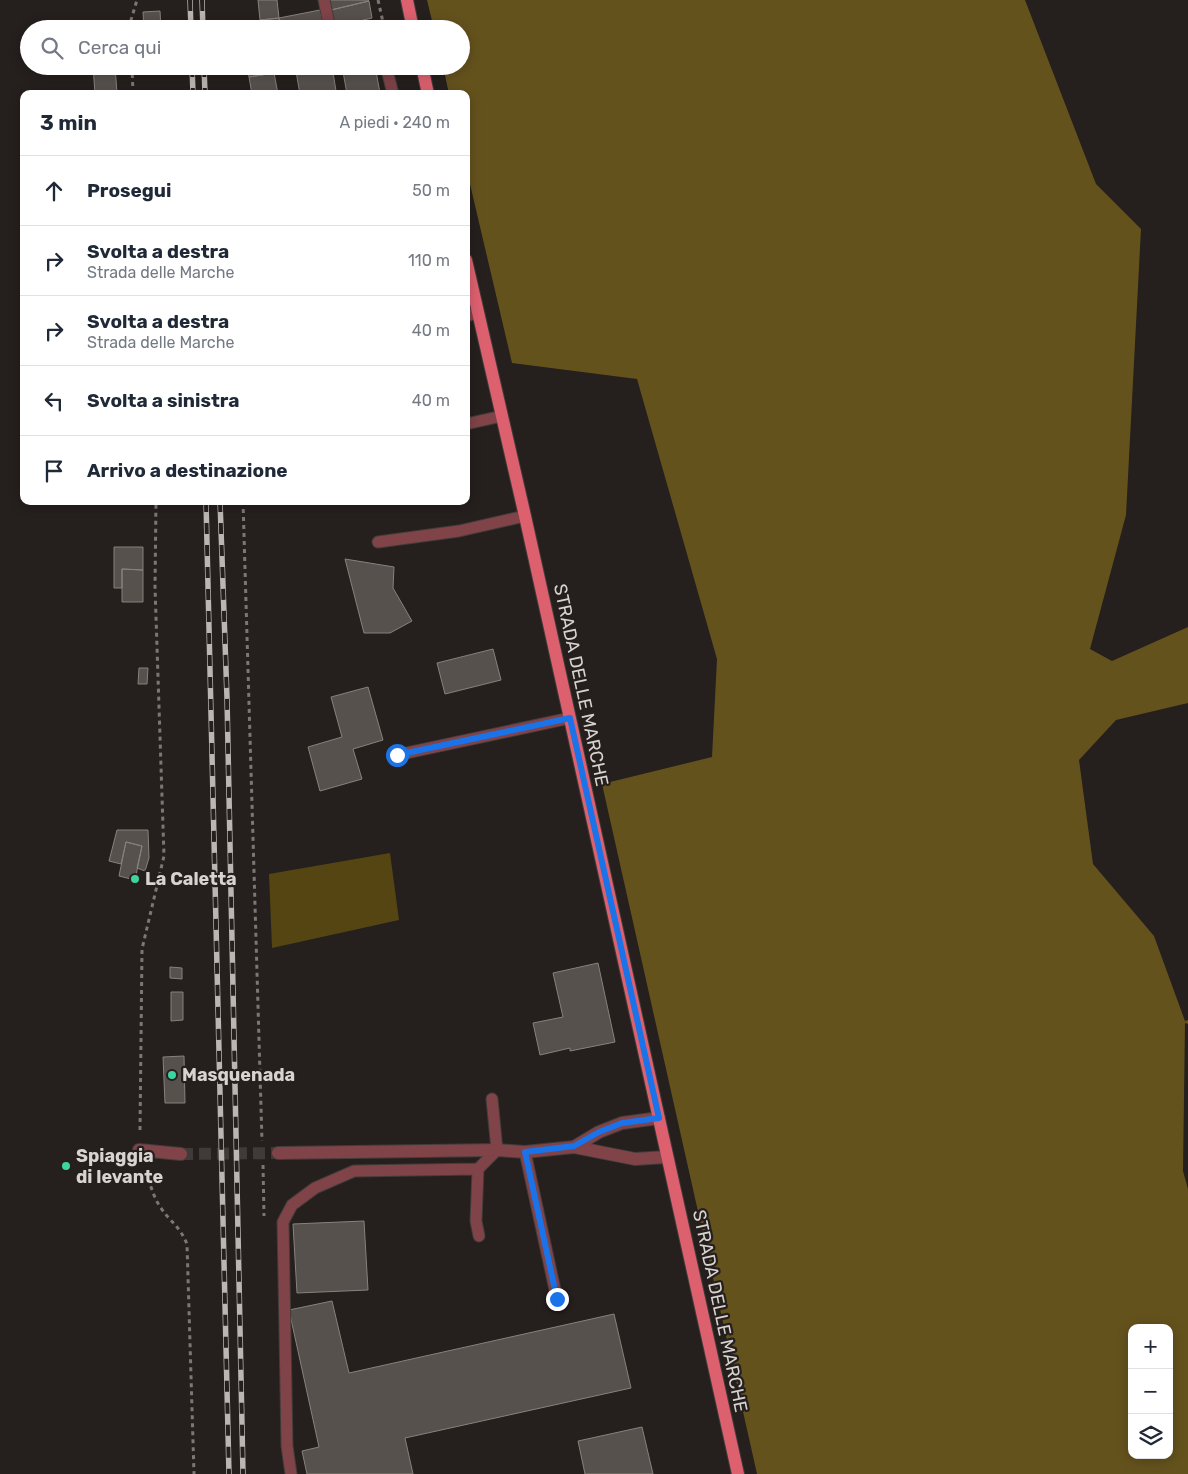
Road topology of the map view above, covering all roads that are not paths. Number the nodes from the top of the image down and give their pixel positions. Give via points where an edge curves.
1 (324, 0) edge
2 (406, 0) edge
3 (328, 20) edge
4 (411, 20) edge
5 (388, 75) edge
6 (424, 75) edge
7 (391, 90) edge
8 (427, 90) edge
9 (470, 296) edge
10 (472, 314) edge
11 (502, 416) junction
12 (470, 423) edge
13 (525, 516) junction
14 (378, 542) dead end
15 (570, 718) junction
16 (397, 755) dead end
17 (492, 1099) dead end
18 (659, 1118) junction
19 (574, 1146) junction
20 (139, 1150) road end
21 (496, 1150) junction
22 (525, 1152) junction
23 (278, 1153) tunnel mouth
24 (181, 1154) tunnel mouth
25 (667, 1157) junction
26 (478, 1169) junction
27 (479, 1236) dead end
28 (557, 1299) dead end
29 (291, 1474) edge
30 (738, 1474) edge

1 - 3 lane
2 - 4 main road
5 - 7 lane
6 - 8 main road
9 - 10 main road, STRADA DELLE MARCHE
10 - 11 main road, STRADA DELLE MARCHE
11 - 12 lane
11 - 13 main road, STRADA DELLE MARCHE
13 - 14 lane via 459,531
13 - 15 main road, STRADA DELLE MARCHE
15 - 16 lane
15 - 18 main road, STRADA DELLE MARCHE
17 - 21 lane
18 - 19 street via 622,1123
18 - 25 main road, STRADA DELLE MARCHE
19 - 22 street
19 - 25 street via 634,1159
20 - 24 street
21 - 22 street
21 - 23 street
21 - 26 lane
22 - 28 lane
25 - 30 main road, STRADA DELLE MARCHE
26 - 27 lane via 476,1221
26 - 29 lane via 354,1171 315,1188 292,1205 283,1222 287,1446

